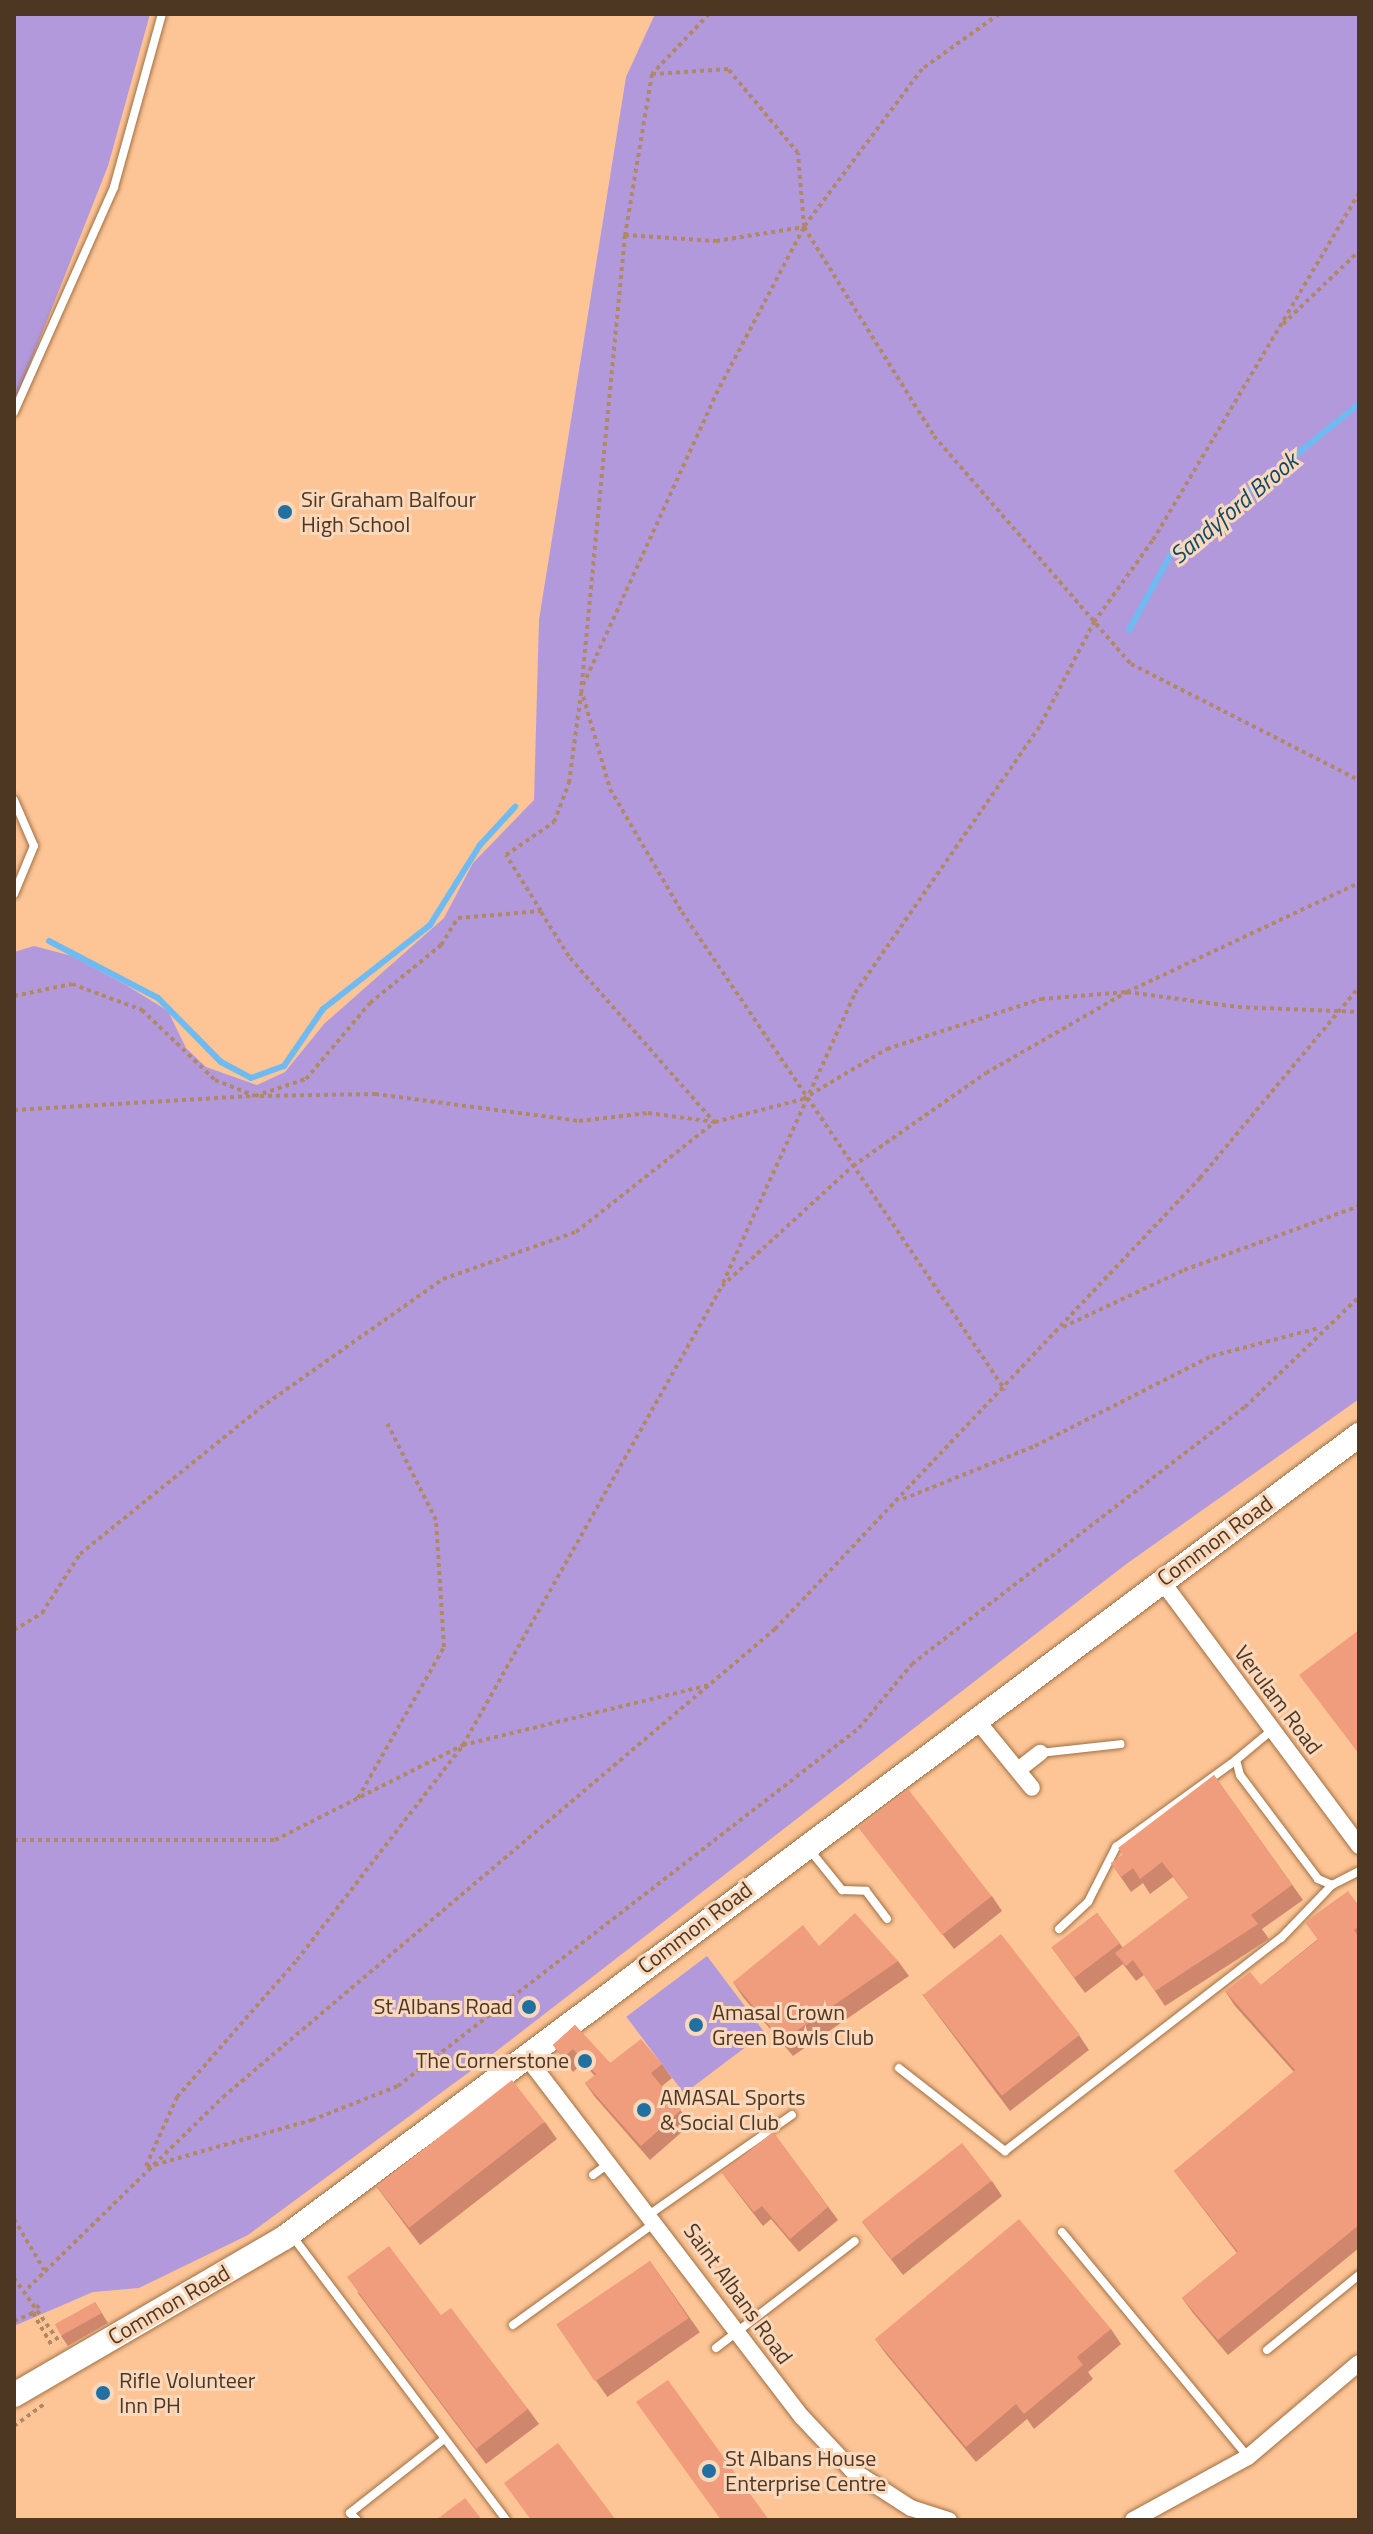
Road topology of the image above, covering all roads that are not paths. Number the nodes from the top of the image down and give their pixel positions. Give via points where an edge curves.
1 (162, 14) edge
2 (14, 412) edge
3 (14, 800) edge
4 (14, 894) edge
5 (1359, 1435) edge
6 (1161, 1580) junction
7 (975, 1718) junction
8 (1272, 1730) junction
9 (1121, 1744) dead end
10 (1040, 1753) joint
11 (1236, 1760) junction
12 (1018, 1770) junction
13 (1032, 1788) dead end
14 (805, 1845) junction
15 (1359, 1846) edge
16 (1359, 1871) edge
17 (1332, 1885) junction
18 (887, 1919) dead end
19 (1059, 1929) dead end
20 (525, 2055) junction
21 (899, 2068) dead end
22 (792, 2115) dead end
23 (654, 2218) junction
24 (1062, 2232) dead end
25 (290, 2233) junction
26 (855, 2241) dead end
27 (1359, 2275) edge
28 (513, 2325) dead end
29 (738, 2333) junction
30 (716, 2348) dead end
31 (1267, 2350) dead end
32 (1359, 2363) edge
33 (14, 2395) edge
34 (444, 2439) junction
35 (1248, 2457) junction
36 (357, 2520) edge
37 (506, 2520) edge
38 (949, 2520) edge
39 (1133, 2520) edge

1 - 2 lane via 114,187
3 - 4 lane via 34,846
5 - 6 street, Common Road
6 - 7 street, Common Road
6 - 8 street, Verulam Road
7 - 12 street
7 - 14 street, Common Road
8 - 11 lane
8 - 15 street, Verulam Road
9 - 10 lane
10 - 12 street
11 - 17 lane via 1318,1879
11 - 19 lane via 1116,1847 1088,1902
12 - 13 street
14 - 18 lane via 842,1890 866,1891
14 - 20 street, Common Road
16 - 17 lane
17 - 21 lane via 1281,1938 1005,2151
20 - 23 street, Saint Albans Road via 600,2170
20 - 25 street, Common Road
22 - 23 lane
23 - 28 lane
23 - 29 street, Saint Albans Road
24 - 35 lane
25 - 33 street, Common Road
25 - 34 lane
26 - 29 lane
27 - 31 lane
29 - 30 lane
29 - 38 street, Saint Albans Road via 852,2470 911,2508
32 - 35 street
34 - 36 lane via 350,2513
34 - 37 lane
35 - 39 street

